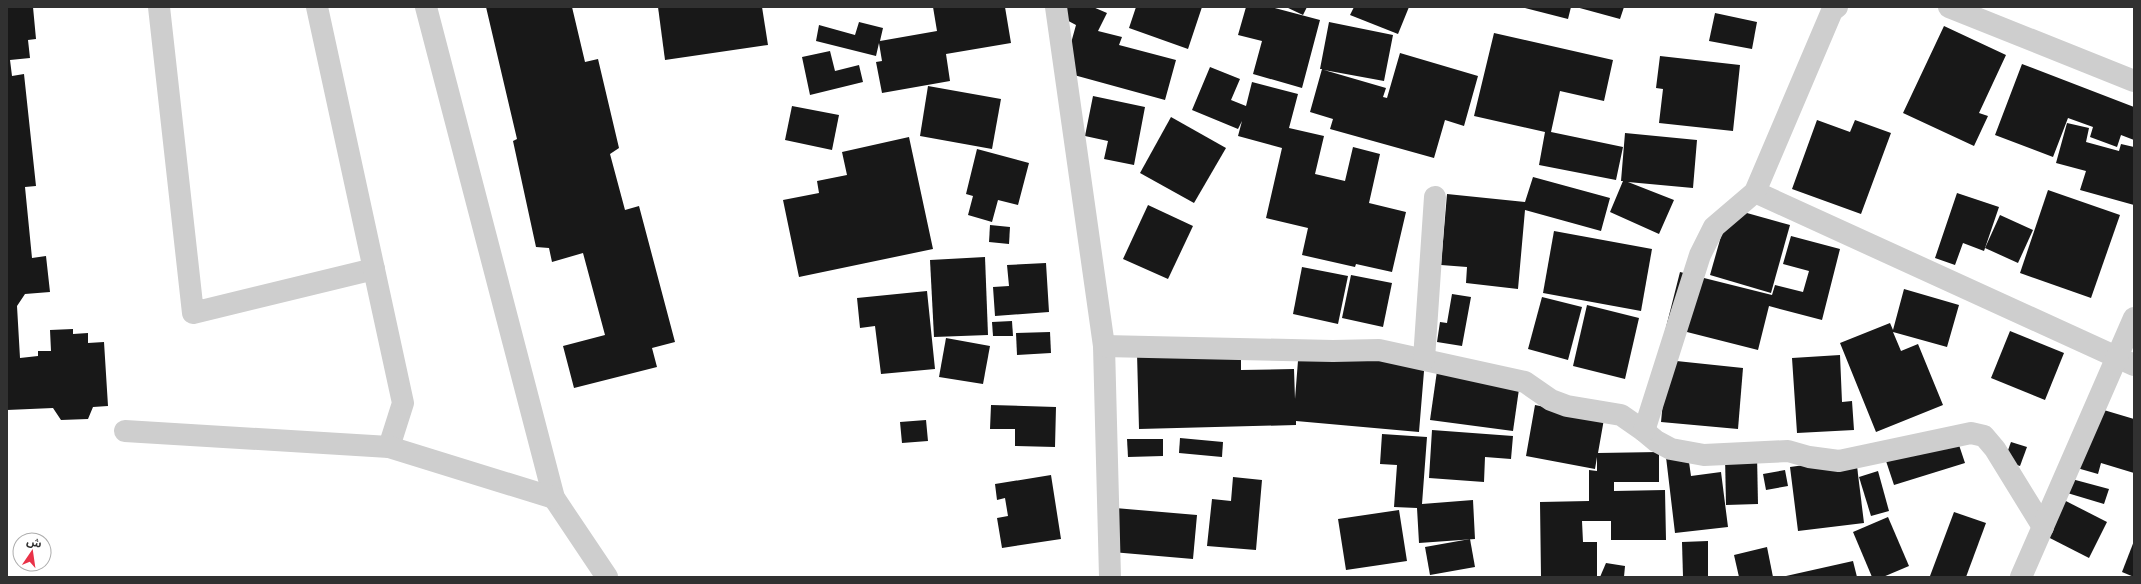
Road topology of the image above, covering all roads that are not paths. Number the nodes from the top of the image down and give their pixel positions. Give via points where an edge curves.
1 (159, 7) edge
2 (317, 7) edge
3 (426, 7) edge
4 (1056, 7) edge
5 (1949, 7) edge
6 (1832, 8) edge
7 (2134, 81) edge
8 (1755, 192) junction
9 (1435, 197) dead end
10 (374, 269) junction
11 (2134, 318) edge
12 (1104, 346) junction
13 (1424, 359) junction
14 (2125, 361) edge
15 (125, 431) dead end
16 (1644, 431) junction
17 (389, 446) junction
18 (554, 498) junction
19 (2043, 527) junction
20 (607, 577) edge
21 (1110, 577) edge
22 (2021, 577) edge

1 - 10 street via 193,313
2 - 10 street
3 - 18 street
4 - 12 street
5 - 7 street
6 - 8 street
8 - 14 street
8 - 16 street via 1714,227 1700,255
9 - 13 street
10 - 17 street via 403,403
11 - 14 street
12 - 13 street via 1379,350
12 - 21 street
13 - 16 street via 1525,382 1551,400 1567,406 1621,415
14 - 19 street
15 - 17 street
16 - 19 street via 1671,450 1704,455 1788,450 1809,457 1839,461 1971,433 1984,436 1995,449
17 - 18 street
18 - 20 street
19 - 22 street

